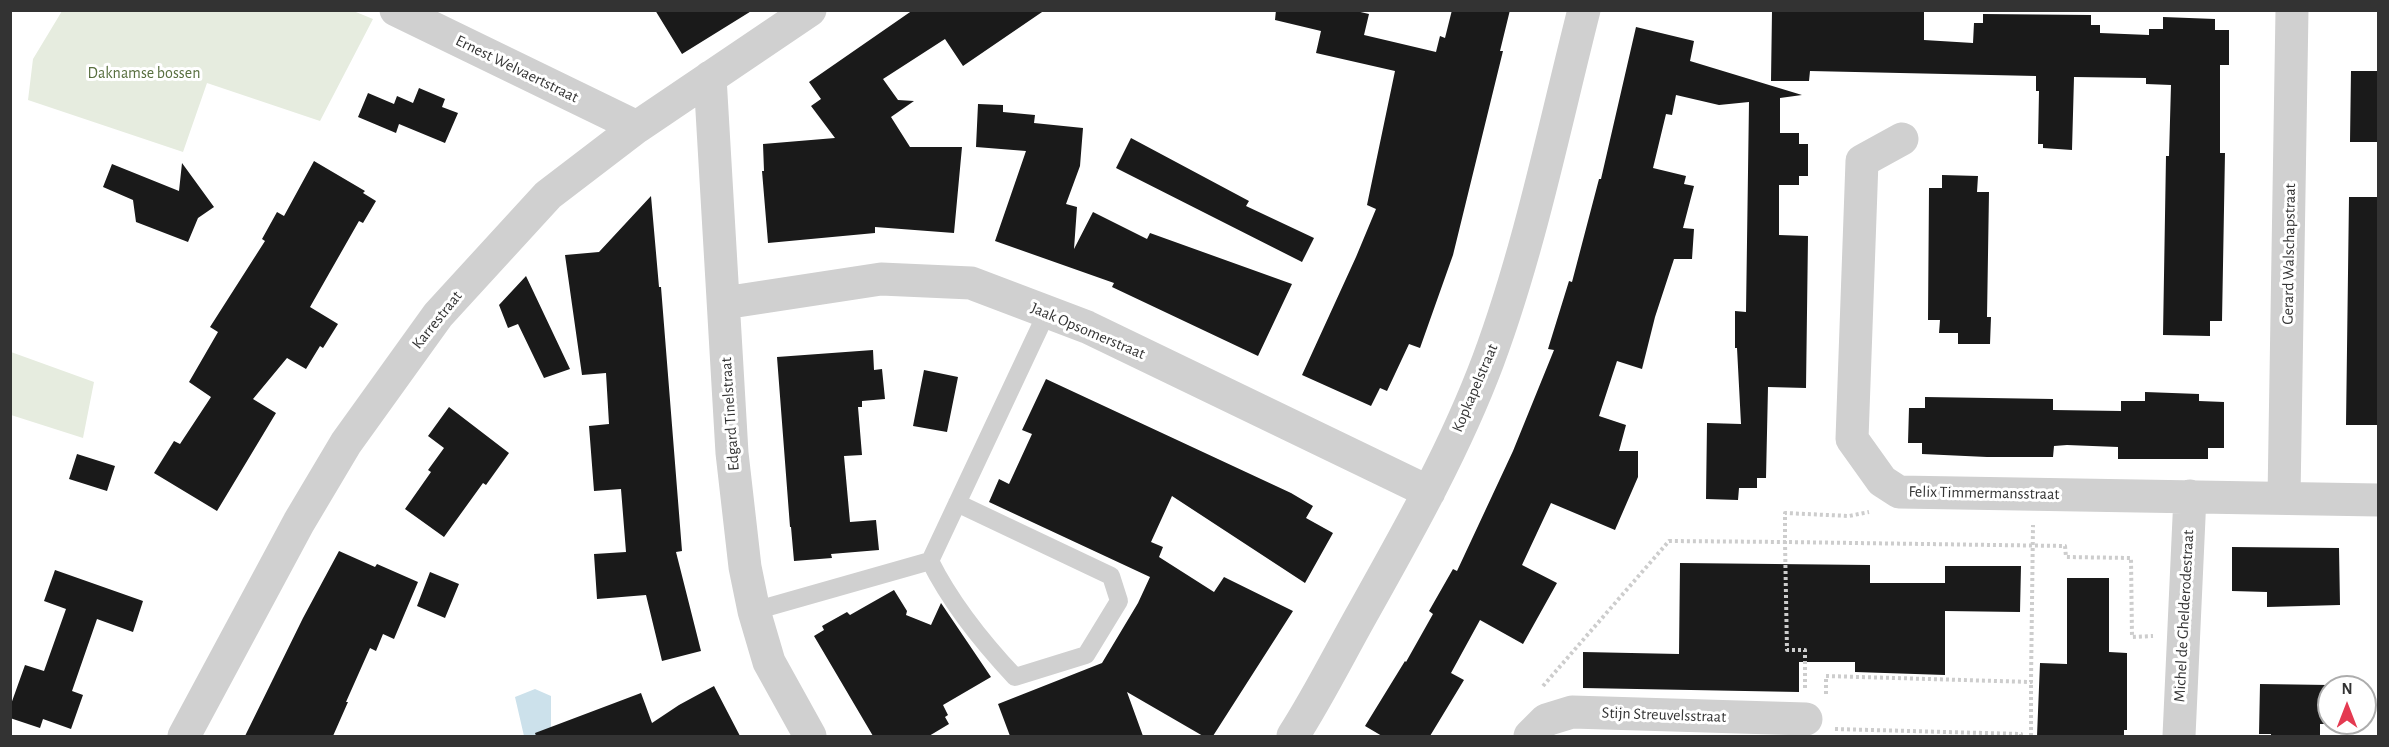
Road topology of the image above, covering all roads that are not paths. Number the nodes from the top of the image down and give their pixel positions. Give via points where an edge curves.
1 (396, 10) edge
2 (810, 10) edge
3 (1584, 10) edge
4 (2292, 10) edge
5 (710, 76) junction
6 (637, 127) junction
7 (1902, 139) dead end
8 (724, 303) junction
9 (1047, 312) junction
10 (1428, 492) junction
11 (2190, 496) junction
12 (2284, 497) junction
13 (2379, 500) edge
14 (957, 503) junction
15 (930, 561) junction
16 (754, 611) junction
17 (1816, 708) road end
18 (1538, 728) edge
19 (184, 736) edge
20 (810, 736) edge
21 (1293, 736) edge
22 (2179, 736) edge

1 - 6 street, Ernest Welvaertstraat
2 - 5 street, Karrestraat
3 - 10 street, Kopkapelstraat via 1508,304 1488,363
4 - 12 street, Gerard Walschapstraat
5 - 6 street, Karrestraat
5 - 8 street, Edgard Tinelstraat
6 - 19 street, Karrestraat via 548,195 438,315 340,453
7 - 11 street, Felix Timmermansstraat via 1862,161 1852,439 1882,482 1899,492
8 - 9 street, Jaak Opsomerstraat via 881,279 971,283
8 - 16 street, Edgard Tinelstraat via 732,453
9 - 10 street, Jaak Opsomerstraat via 1087,327
9 - 14 lane
10 - 21 street, Kopkapelstraat
11 - 12 street, Felix Timmermansstraat
11 - 22 street, Michel de Ghelderodestraat
12 - 13 street, Felix Timmermansstraat
14 - 15 lane
14 - 15 lane via 1111,576 1119,601 1086,655 1015,677 986,644
15 - 16 lane
16 - 20 street, Edgard Tinelstraat via 769,662
17 - 18 street, Stijn Streuvelsstraat via 1572,712

